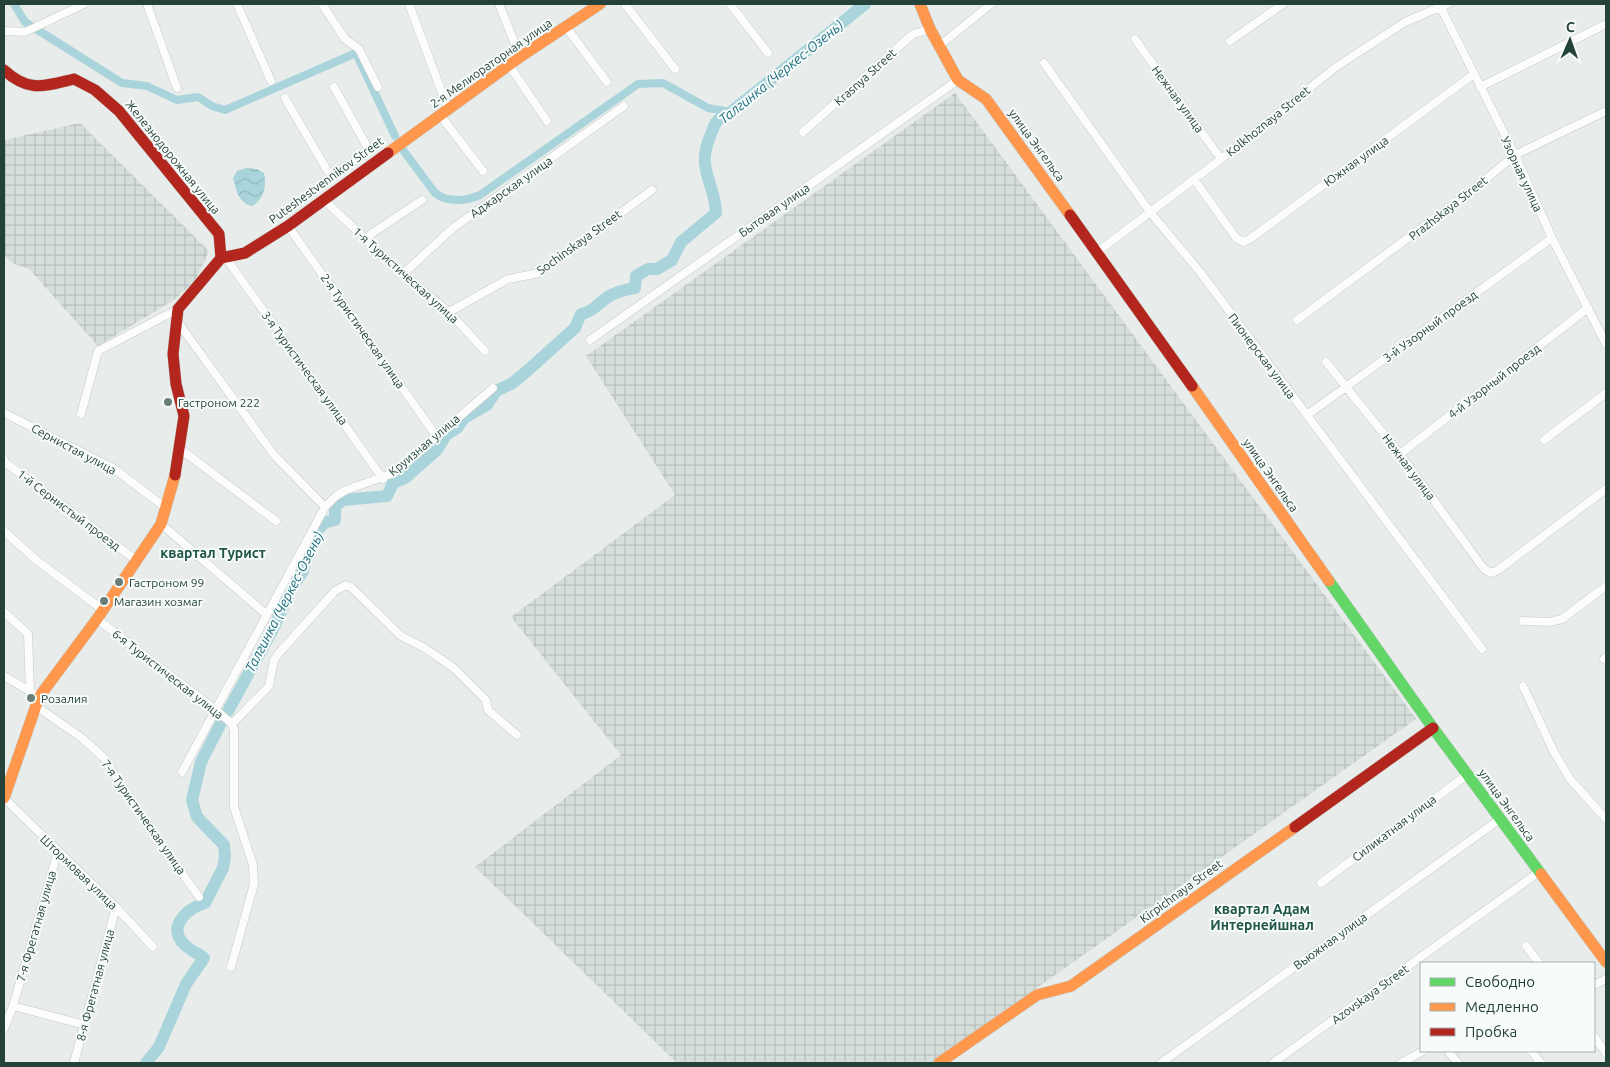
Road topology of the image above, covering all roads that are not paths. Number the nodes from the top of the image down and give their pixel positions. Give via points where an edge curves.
1 (60, 4) edge
2 (84, 4) edge
3 (147, 4) edge
4 (237, 4) edge
5 (322, 4) edge
6 (409, 4) edge
7 (498, 4) edge
8 (600, 4) edge
9 (625, 4) edge
10 (730, 4) edge
11 (920, 4) edge
12 (991, 4) edge
13 (1283, 4) edge
14 (1443, 5) edge
15 (63, 12) junction
16 (1606, 24) edge
17 (566, 27) junction
18 (930, 29) junction
19 (4, 31) edge
20 (1135, 39) dead end
21 (1230, 41) dead end
22 (940, 46) junction
23 (768, 53) dead end
24 (520, 57) junction
25 (1044, 63) dead end
26 (509, 65) junction
27 (675, 69) dead end
28 (4, 70) edge
29 (1474, 74) junction
30 (958, 80) junction
31 (271, 81) dead end
32 (607, 82) dead end
33 (334, 87) dead end
34 (378, 87) dead end
35 (1480, 87) junction
36 (177, 88) dead end
37 (285, 98) dead end
38 (624, 106) dead end
39 (1606, 111) edge
40 (444, 112) junction
41 (547, 122) dead end
42 (803, 132) dead end
43 (398, 145) joint
44 (369, 150) junction
45 (1515, 154) junction
46 (1221, 159) junction
47 (375, 162) junction
48 (483, 171) dead end
49 (1194, 179) junction
50 (652, 190) dead end
51 (422, 200) dead end
52 (325, 201) junction
53 (1150, 212) junction
54 (288, 226) junction
55 (365, 238) junction
56 (1552, 238) junction
57 (1097, 252) junction
58 (224, 258) junction
59 (403, 274) junction
60 (1588, 308) junction
61 (449, 312) junction
62 (177, 315) junction
63 (1298, 320) dead end
64 (590, 340) dead end
65 (1606, 344) edge
66 (485, 351) dead end
67 (1326, 362) dead end
68 (1346, 387) junction
69 (493, 388) dead end
70 (1606, 392) edge
71 (4, 413) edge
72 (81, 414) dead end
73 (1308, 415) junction
74 (437, 437) junction
75 (1544, 440) dead end
76 (179, 448) junction
77 (1400, 454) junction
78 (4, 459) edge
79 (383, 479) junction
80 (1606, 489) edge
81 (325, 507) junction
82 (166, 508) junction
83 (276, 521) dead end
84 (161, 524) junction
85 (4, 531) edge
86 (136, 560) junction
87 (1606, 586) edge
88 (4, 612) edge
89 (100, 615) junction
90 (267, 615) junction
91 (1523, 621) dead end
92 (1482, 649) dead end
93 (4, 676) edge
94 (1523, 686) dead end
95 (35, 698) junction
96 (217, 711) junction
97 (232, 724) junction
98 (1433, 728) junction
99 (517, 735) dead end
100 (8, 771) edge
101 (182, 772) dead end
102 (1468, 774) junction
103 (4, 798) edge
104 (1500, 819) junction
105 (1606, 819) edge
106 (58, 851) junction
107 (1539, 872) junction
108 (1322, 883) dead end
109 (200, 897) dead end
110 (116, 907) junction
111 (1526, 946) dead end
112 (153, 947) dead end
113 (1538, 962) edge
114 (1606, 962) edge
115 (231, 967) dead end
116 (13, 1006) junction
117 (85, 1025) junction
118 (4, 1029) edge
119 (1595, 1037) edge
120 (1421, 1052) edge
121 (1449, 1052) edge
122 (1532, 1052) edge
123 (1606, 1053) edge
124 (74, 1063) edge
125 (939, 1063) edge
126 (1161, 1063) edge
127 (1273, 1063) edge
128 (1401, 1063) edge
129 (1458, 1063) edge
130 (1541, 1063) edge

1 - 15 street
2 - 15 street
3 - 36 street
4 - 31 street
5 - 34 street via 345,39 359,49
6 - 40 street
7 - 24 street
8 - 17 street, 2-я Мелиораторная улица
9 - 27 street
10 - 23 street
11 - 18 street, улица Энгельса
12 - 22 street
13 - 21 street
14 - 29 street, Узорная улица
14 - 46 street, Kolkhoznaya Street via 1405,22 1336,67
15 - 19 street via 25,32
16 - 35 street
17 - 24 street, 2-я Мелиораторная улица
17 - 32 street
18 - 22 street, улица Энгельса
18 - 42 street, Krasnya Street via 913,34
20 - 46 street, Нежная улица
22 - 30 street, улица Энгельса
24 - 26 street, 2-я Мелиораторная улица
25 - 53 street, Пионерская улица
26 - 40 street, 2-я Мелиораторная улица
26 - 41 street
28 - 58 street, Железнодорожная улица via 15,83 35,88 74,79 107,100 218,234
29 - 35 street, Узорная улица
29 - 49 street, Южная улица via 1243,242 1236,238
30 - 57 street, улица Энгельса via 986,99
30 - 64 street, Бытовая улица
33 - 44 street
35 - 45 street, Узорная улица
37 - 44 street via 331,173
38 - 59 street, Аджарская улица via 453,228
39 - 45 street, Prazhskaya Street
40 - 43 street, 2-я Мелиораторная улица
40 - 48 street
43 - 47 street, Puteshestvennikov Street
44 - 47 street
45 - 56 street, Узорная улица
45 - 63 street, Prazhskaya Street via 1463,198
46 - 49 street, Kolkhoznaya Street
47 - 52 street, Puteshestvennikov Street
49 - 53 street, Kolkhoznaya Street
50 - 61 street, Sochinskaya Street via 539,273 508,279
51 - 55 street
52 - 54 street, Puteshestvennikov Street
52 - 55 street, 1-я Туристическая улица
53 - 57 street, Kolkhoznaya Street
53 - 73 street, Пионерская улица via 1200,272 1257,352
54 - 58 street, Puteshestvennikov Street via 245,253
54 - 74 street, 2-я Туристическая улица
55 - 59 street, 1-я Туристическая улица
56 - 60 street, Узорная улица
56 - 68 street, 3-й Узорный проезд
57 - 98 street, улица Энгельса
58 - 62 street
58 - 79 street, 3-я Туристическая улица
59 - 61 street, 1-я Туристическая улица
60 - 65 street, Узорная улица
60 - 77 street, 4-й Узорный проезд
61 - 66 street, 1-я Туристическая улица
62 - 72 street via 98,351
62 - 76 street via 173,354 184,416
62 - 81 street via 274,455
67 - 68 street, Нежная улица
68 - 73 street, 3-й Узорный проезд
68 - 77 street, Нежная улица
69 - 74 street, Круизная улица
70 - 75 street
71 - 82 street, Сернистая улица via 113,468
73 - 92 street, Пионерская улица
74 - 79 street, Круизная улица
76 - 82 street
76 - 83 street
77 - 80 street, Нежная улица via 1484,569 1491,572
78 - 86 street, 1-й Сернистый проезд
79 - 81 street, Круизная улица via 346,490
81 - 90 street, Круизная улица
82 - 84 street
84 - 86 street
84 - 90 street
85 - 89 street, 6-я Туристическая улица
86 - 89 street
87 - 91 street via 1562,619
88 - 95 street via 28,634
89 - 95 street
89 - 96 street, 6-я Туристическая улица
90 - 96 street, Круизная улица
93 - 95 street, 7-я Туристическая улица
94 - 105 street via 1570,779
95 - 100 street
95 - 109 street, 7-я Туристическая улица via 104,758 130,801
96 - 97 street, 6-я Туристическая улица
96 - 101 street, Круизная улица
97 - 99 street via 268,686 278,654 335,590 346,585 401,636 454,668 486,700 488,710
97 - 115 street, 6-я Туристическая улица via 235,738 234,807 252,865 254,884
98 - 102 street, улица Энгельса
98 - 125 street, Kirpichnaya Street via 1071,986 1037,995
100 - 103 street
102 - 104 street, улица Энгельса
102 - 108 street, Силикатная улица
103 - 106 street, Штормовая улица
104 - 107 street, улица Энгельса
104 - 126 street, Вьюжная улица
106 - 110 street, Штормовая улица
106 - 116 street, 7-я Фрегатная улица
107 - 114 street, улица Энгельса
107 - 127 street, Azovskaya Street
110 - 112 street, Штормовая улица
110 - 117 street, 8-я Фрегатная улица
111 - 113 street
116 - 117 street
116 - 118 street, 7-я Фрегатная улица
117 - 124 street, 8-я Фрегатная улица
119 - 123 street
120 - 128 street
121 - 129 street
122 - 130 street

